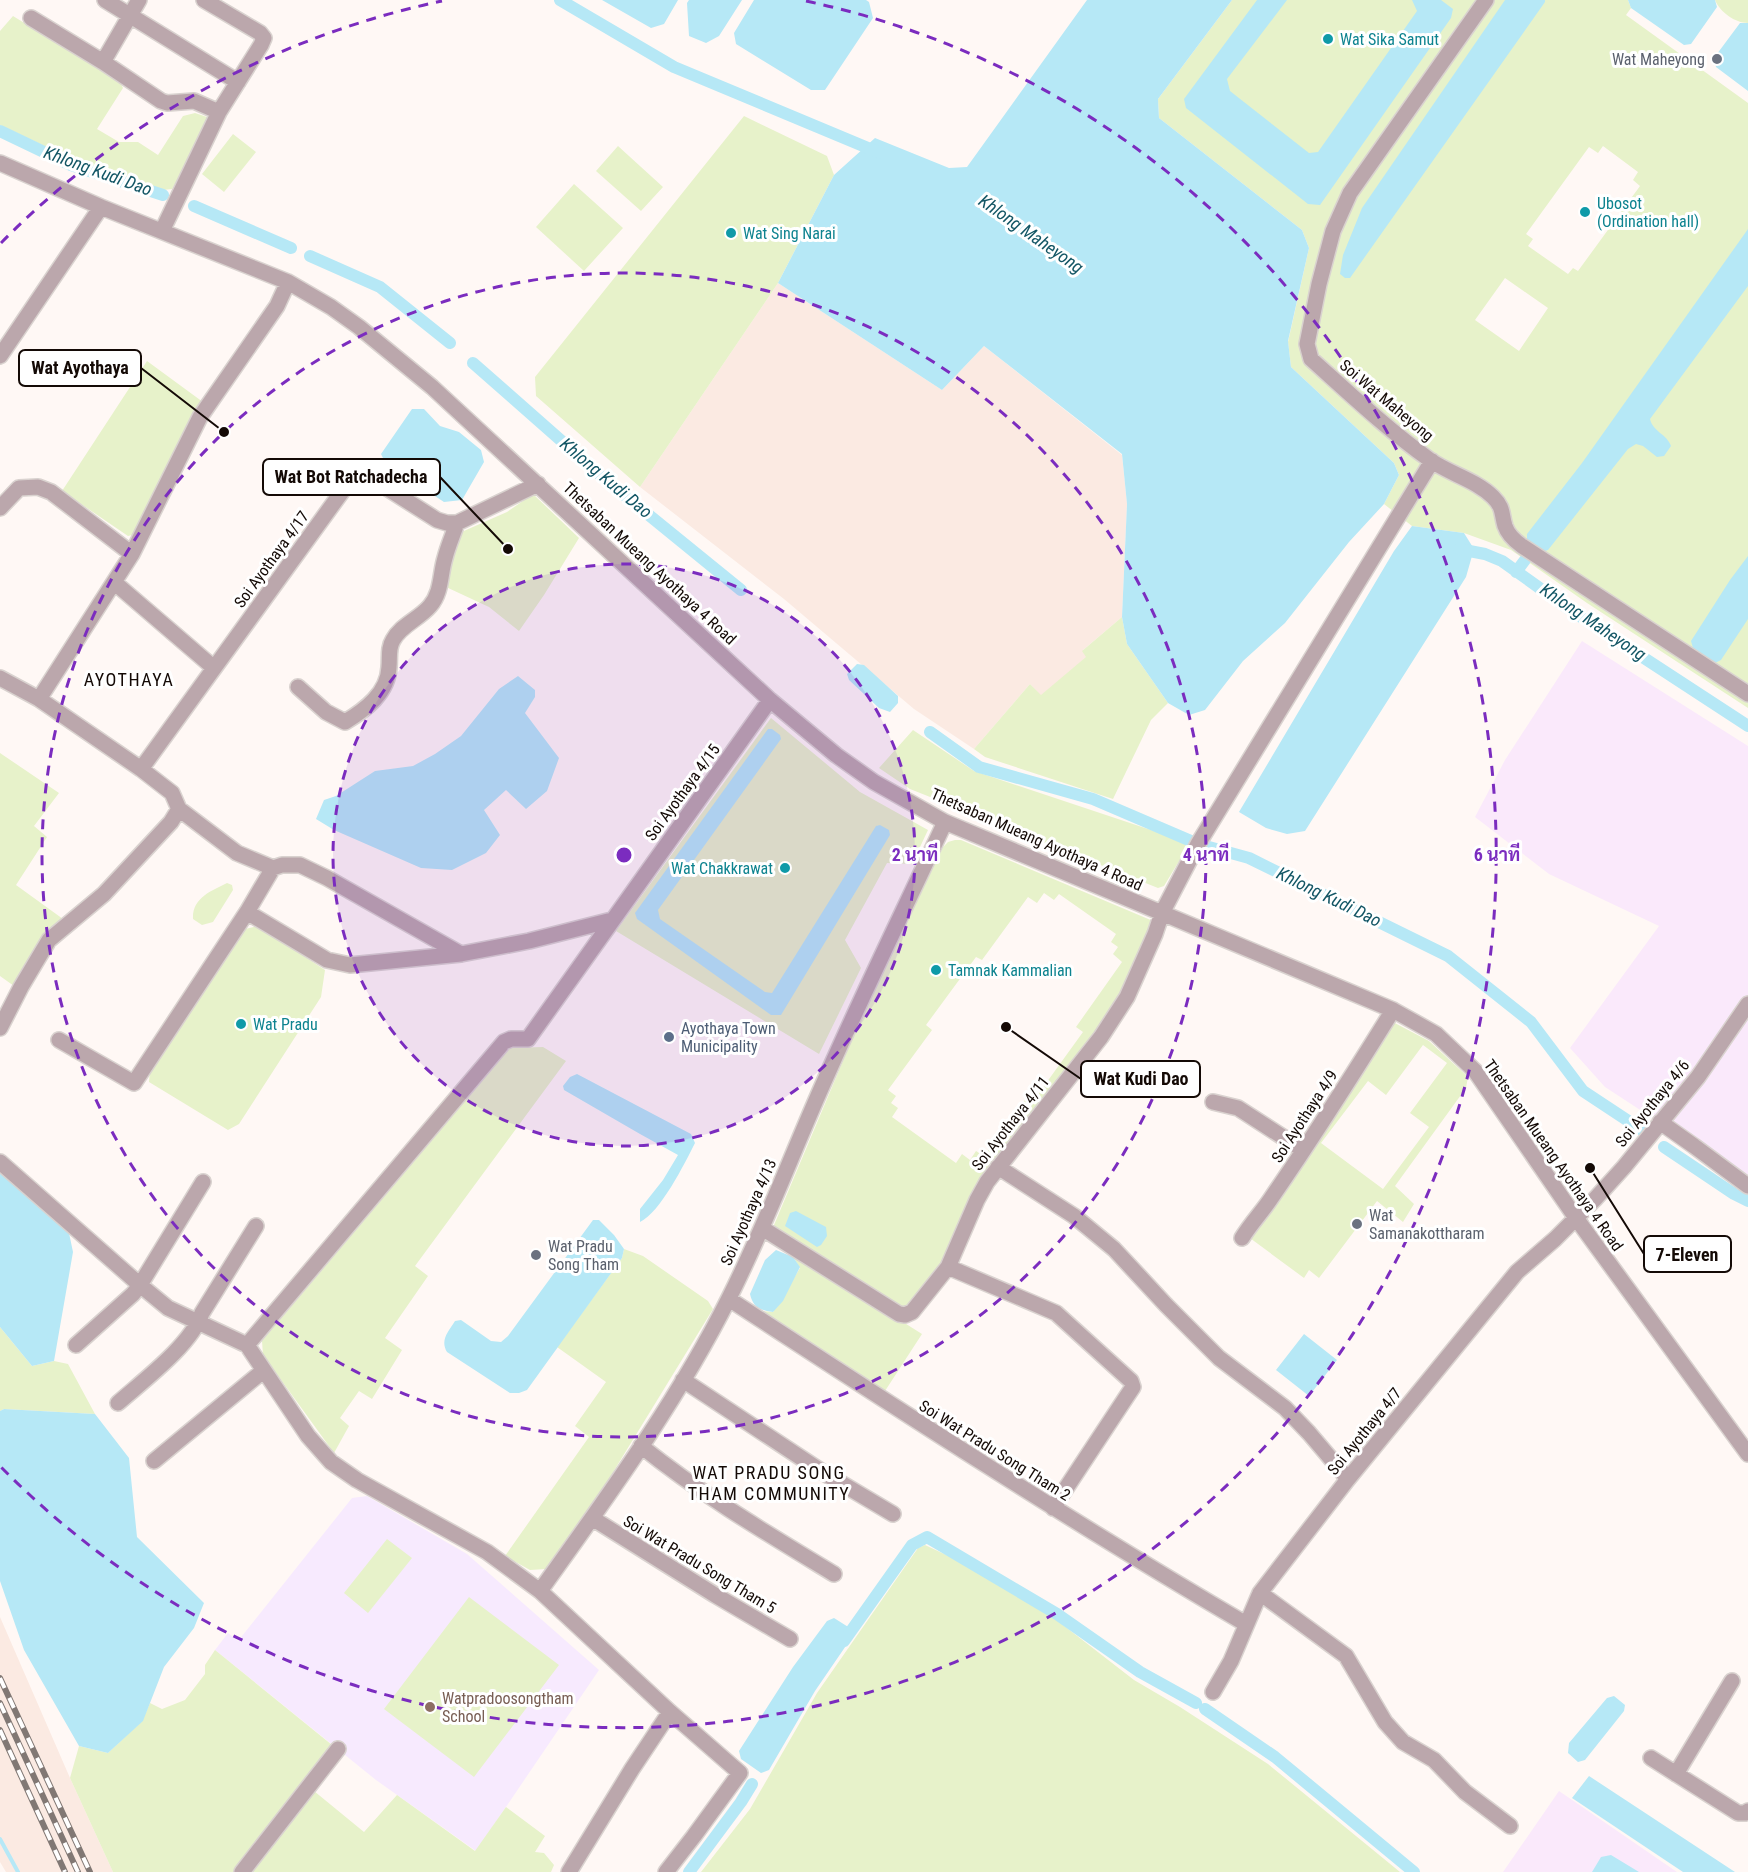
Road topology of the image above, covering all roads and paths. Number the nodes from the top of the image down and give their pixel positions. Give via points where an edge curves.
1 (105, 0) edge
2 (139, 0) edge
3 (204, 0) edge
4 (1486, 0) edge
5 (130, 15) junction
6 (31, 18) dead end
7 (103, 62) junction
8 (238, 82) junction
9 (219, 112) junction
10 (0, 163) edge
11 (101, 207) junction
12 (162, 231) junction
13 (288, 282) junction
14 (0, 356) edge
15 (1432, 461) junction
16 (538, 484) junction
17 (0, 507) edge
18 (457, 523) junction
19 (132, 554) junction
20 (115, 583) junction
21 (214, 668) junction
22 (0, 678) edge
23 (298, 687) dead end
24 (1748, 694) edge
25 (39, 699) junction
26 (770, 700) junction
27 (141, 769) junction
28 (179, 809) junction
29 (945, 822) junction
30 (273, 868) junction
31 (247, 912) junction
32 (1162, 913) junction
33 (612, 920) junction
34 (461, 954) junction
35 (1748, 1004) edge
36 (1393, 1010) junction
37 (0, 1028) edge
38 (58, 1040) dead end
39 (1213, 1102) dead end
40 (1660, 1122) junction
41 (1303, 1150) junction
42 (0, 1162) edge
43 (998, 1167) junction
44 (202, 1182) dead end
45 (1748, 1186) edge
46 (1576, 1218) junction
47 (256, 1226) dead end
48 (762, 1228) junction
49 (1242, 1238) dead end
50 (948, 1267) junction
51 (140, 1285) junction
52 (729, 1299) junction
53 (198, 1324) junction
54 (76, 1345) dead end
55 (247, 1345) junction
56 (263, 1371) junction
57 (684, 1380) junction
58 (118, 1403) dead end
59 (641, 1446) junction
60 (1746, 1447) edge
61 (154, 1461) dead end
62 (1348, 1479) junction
63 (1053, 1508) junction
64 (892, 1514) dead end
65 (592, 1518) junction
66 (834, 1574) dead end
67 (540, 1591) junction
68 (1260, 1593) junction
69 (1246, 1624) junction
70 (790, 1639) dead end
71 (1732, 1681) dead end
72 (1213, 1692) dead end
73 (670, 1712) junction
74 (338, 1749) dead end
75 (1651, 1758) dead end
76 (1676, 1774) junction
77 (1748, 1811) edge
78 (1510, 1826) dead end
79 (242, 1872) edge
80 (569, 1872) edge
81 (666, 1872) edge

1 - 5 street
2 - 5 street
3 - 8 street via 264,38
4 - 15 street, Soi Wat Maheyong via 1350,193 1333,231 1306,344 1311,358
5 - 7 street
5 - 8 street
6 - 7 street
7 - 9 street via 161,101 194,101
8 - 9 street
9 - 12 street
10 - 11 street, Thetsaban Mueang Ayothaya 4 Road
11 - 12 street, Thetsaban Mueang Ayothaya 4 Road
11 - 14 street
12 - 13 street, Thetsaban Mueang Ayothaya 4 Road
13 - 16 street, Thetsaban Mueang Ayothaya 4 Road via 359,327 432,387
13 - 19 street via 277,306 200,417
15 - 24 street via 1494,497 1502,507 1512,538 1522,546
15 - 32 street, Soi Wat Maheyong via 1197,844
16 - 18 street
16 - 26 street, Thetsaban Mueang Ayothaya 4 Road
17 - 19 street via 19,488 38,487 51,492
18 - 21 street, Soi Ayothaya 4/17 via 437,520 371,478 359,477 349,483
18 - 23 street via 436,597 393,638 385,684 363,712 345,722 326,712
19 - 20 street
20 - 21 street
20 - 25 street
21 - 27 street, Soi Ayothaya 4/17
22 - 25 street
25 - 27 street
26 - 29 street, Thetsaban Mueang Ayothaya 4 Road via 874,782
26 - 33 street, Soi Ayothaya 4/15
27 - 28 street via 172,792
28 - 30 street via 237,853
28 - 37 street via 104,894 50,940
29 - 32 street, Thetsaban Mueang Ayothaya 4 Road
29 - 48 street, Soi Ayothaya 4/13 via 827,1074
30 - 31 street
30 - 34 street via 300,865
31 - 34 street via 327,960 350,965
31 - 38 street via 134,1083
32 - 36 street, Thetsaban Mueang Ayothaya 4 Road
32 - 43 street, Soi Ayothaya 4/11 via 1127,997 1101,1037
33 - 34 street
33 - 55 street, Soi Ayothaya 4/15 via 528,1039 504,1042
35 - 40 street, Soi Ayothaya 4/6 via 1698,1077
36 - 41 street, Soi Ayothaya 4/9
36 - 46 street, Thetsaban Mueang Ayothaya 4 Road via 1436,1034 1475,1071
39 - 41 street via 1238,1108
40 - 45 street
40 - 46 street, Soi Ayothaya 4/6
41 - 49 street, Soi Ayothaya 4/9
42 - 51 street
43 - 50 street, Soi Ayothaya 4/11 via 977,1200
43 - 62 street via 1074,1216 1114,1249 1219,1358 1285,1408
44 - 51 street
46 - 60 street, Thetsaban Mueang Ayothaya 4 Road
46 - 62 street, Soi Ayothaya 4/7 via 1517,1272
47 - 53 street
48 - 50 street, Soi Ayothaya 4/11 via 899,1314 912,1312
48 - 52 street, Soi Ayothaya 4/13
50 - 63 street via 1056,1313 1131,1381 1133,1387
51 - 53 street via 168,1308
51 - 54 street
52 - 57 street, Soi Ayothaya 4/13
52 - 63 street, Soi Wat Pradu Song Tham 2
53 - 55 street
53 - 58 street via 186,1341
55 - 56 street
56 - 61 street
56 - 67 street via 308,1436 332,1462 357,1480 487,1552
57 - 59 street, Soi Ayothaya 4/13
57 - 64 street
59 - 65 street, Soi Ayothaya 4/13
59 - 66 street via 677,1475
62 - 68 street, Soi Ayothaya 4/7
63 - 69 street, Soi Wat Pradu Song Tham 2
65 - 67 street, Soi Ayothaya 4/13
65 - 70 street, Soi Wat Pradu Song Tham 5
67 - 73 street
68 - 69 street, Soi Ayothaya 4/7
68 - 78 street via 1346,1656 1384,1722 1403,1742 1434,1760 1465,1792
69 - 72 street, Soi Ayothaya 4/7
71 - 76 street
73 - 80 street
73 - 81 street via 740,1773
74 - 79 street
75 - 76 street
76 - 77 street via 1738,1813

